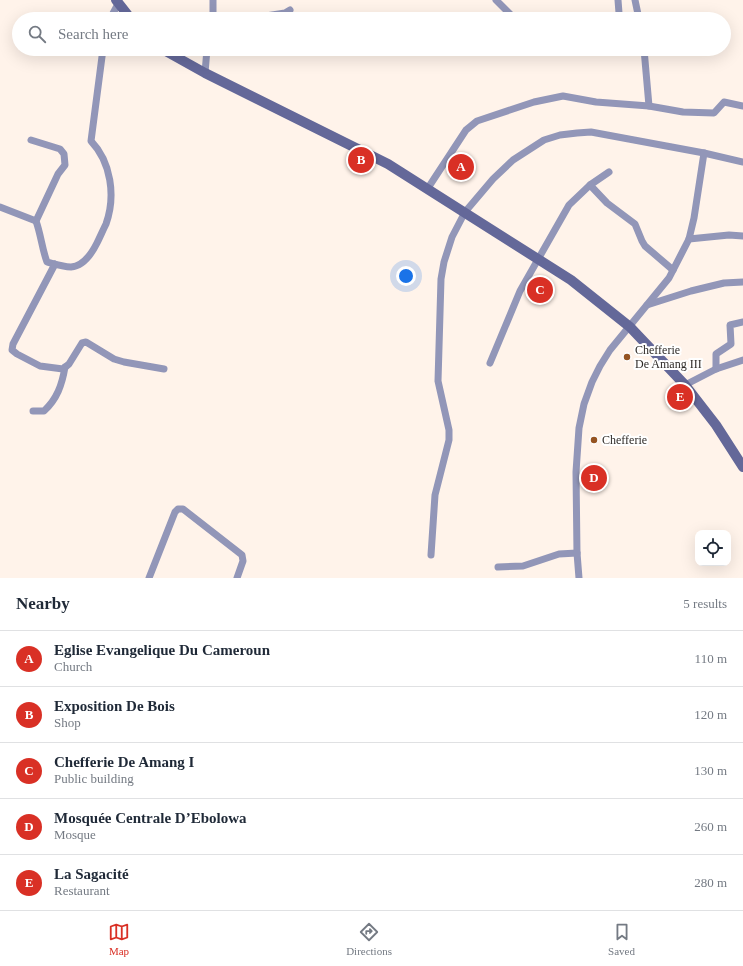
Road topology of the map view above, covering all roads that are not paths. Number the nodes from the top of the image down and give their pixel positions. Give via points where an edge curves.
1 (213, 0) edge
2 (496, 0) edge
3 (618, 0) edge
4 (635, 0) edge
5 (117, 2) edge
6 (290, 10) dead end
7 (113, 12) edge
8 (125, 12) edge
9 (213, 12) edge
10 (287, 12) edge
11 (508, 12) edge
12 (619, 12) edge
13 (638, 12) edge
14 (102, 56) edge
15 (174, 56) edge
16 (206, 56) edge
17 (645, 56) edge
18 (205, 74) junction
19 (649, 106) junction
20 (743, 106) edge
21 (31, 140) dead end
22 (704, 153) junction
23 (743, 162) edge
24 (609, 172) dead end
25 (590, 185) junction
26 (428, 188) junction
27 (0, 207) edge
28 (465, 212) junction
29 (36, 221) junction
30 (743, 236) edge
31 (689, 239) junction
32 (538, 258) junction
33 (55, 264) junction
34 (673, 270) junction
35 (743, 282) edge
36 (647, 305) junction
37 (743, 322) edge
38 (630, 327) junction
39 (743, 360) edge
40 (490, 363) dead end
41 (65, 367) junction
42 (164, 369) dead end
43 (716, 369) junction
44 (685, 385) junction
45 (33, 411) dead end
46 (743, 467) edge
47 (577, 553) junction
48 (431, 555) dead end
49 (498, 567) dead end
50 (149, 578) edge
51 (237, 578) edge
52 (579, 578) edge

1 - 9 street
2 - 11 street
3 - 12 street
4 - 13 street
5 - 7 street
5 - 8 main road
6 - 10 street
14 - 33 street via 91,141 98,148 106,164 111,189 106,224 91,254 83,262 72,267
15 - 18 main road
16 - 18 street
17 - 19 street
18 - 26 main road via 368,153
19 - 20 street via 683,112 714,113 724,102
19 - 26 street via 596,102 563,96 527,104 477,121 466,130
21 - 29 street via 60,149 64,154 65,165 58,174
22 - 23 street
22 - 28 street via 591,132 560,135 544,140 513,160 492,179
22 - 31 street
24 - 25 street
25 - 32 street via 569,205
25 - 34 street via 607,203 635,224 645,246
26 - 28 main road
27 - 29 street
28 - 32 main road
28 - 48 street via 447,250 441,279 438,381 449,440 435,495
29 - 33 street via 47,262
30 - 31 street
31 - 34 street
32 - 38 main road via 571,280
32 - 40 street via 520,291
33 - 41 street via 12,350 40,366 63,369
34 - 36 street
35 - 36 street via 724,283
36 - 38 street
37 - 43 street via 730,325 731,344 716,354
38 - 44 main road
38 - 47 street via 600,366 584,404 576,449
39 - 43 street
41 - 42 street via 82,343 86,342 124,362
41 - 45 street via 62,386 52,403 44,411
43 - 44 street
44 - 46 main road via 716,425
47 - 49 street via 559,554 523,566
47 - 52 street
50 - 51 street via 175,512 183,509 242,555 244,561

